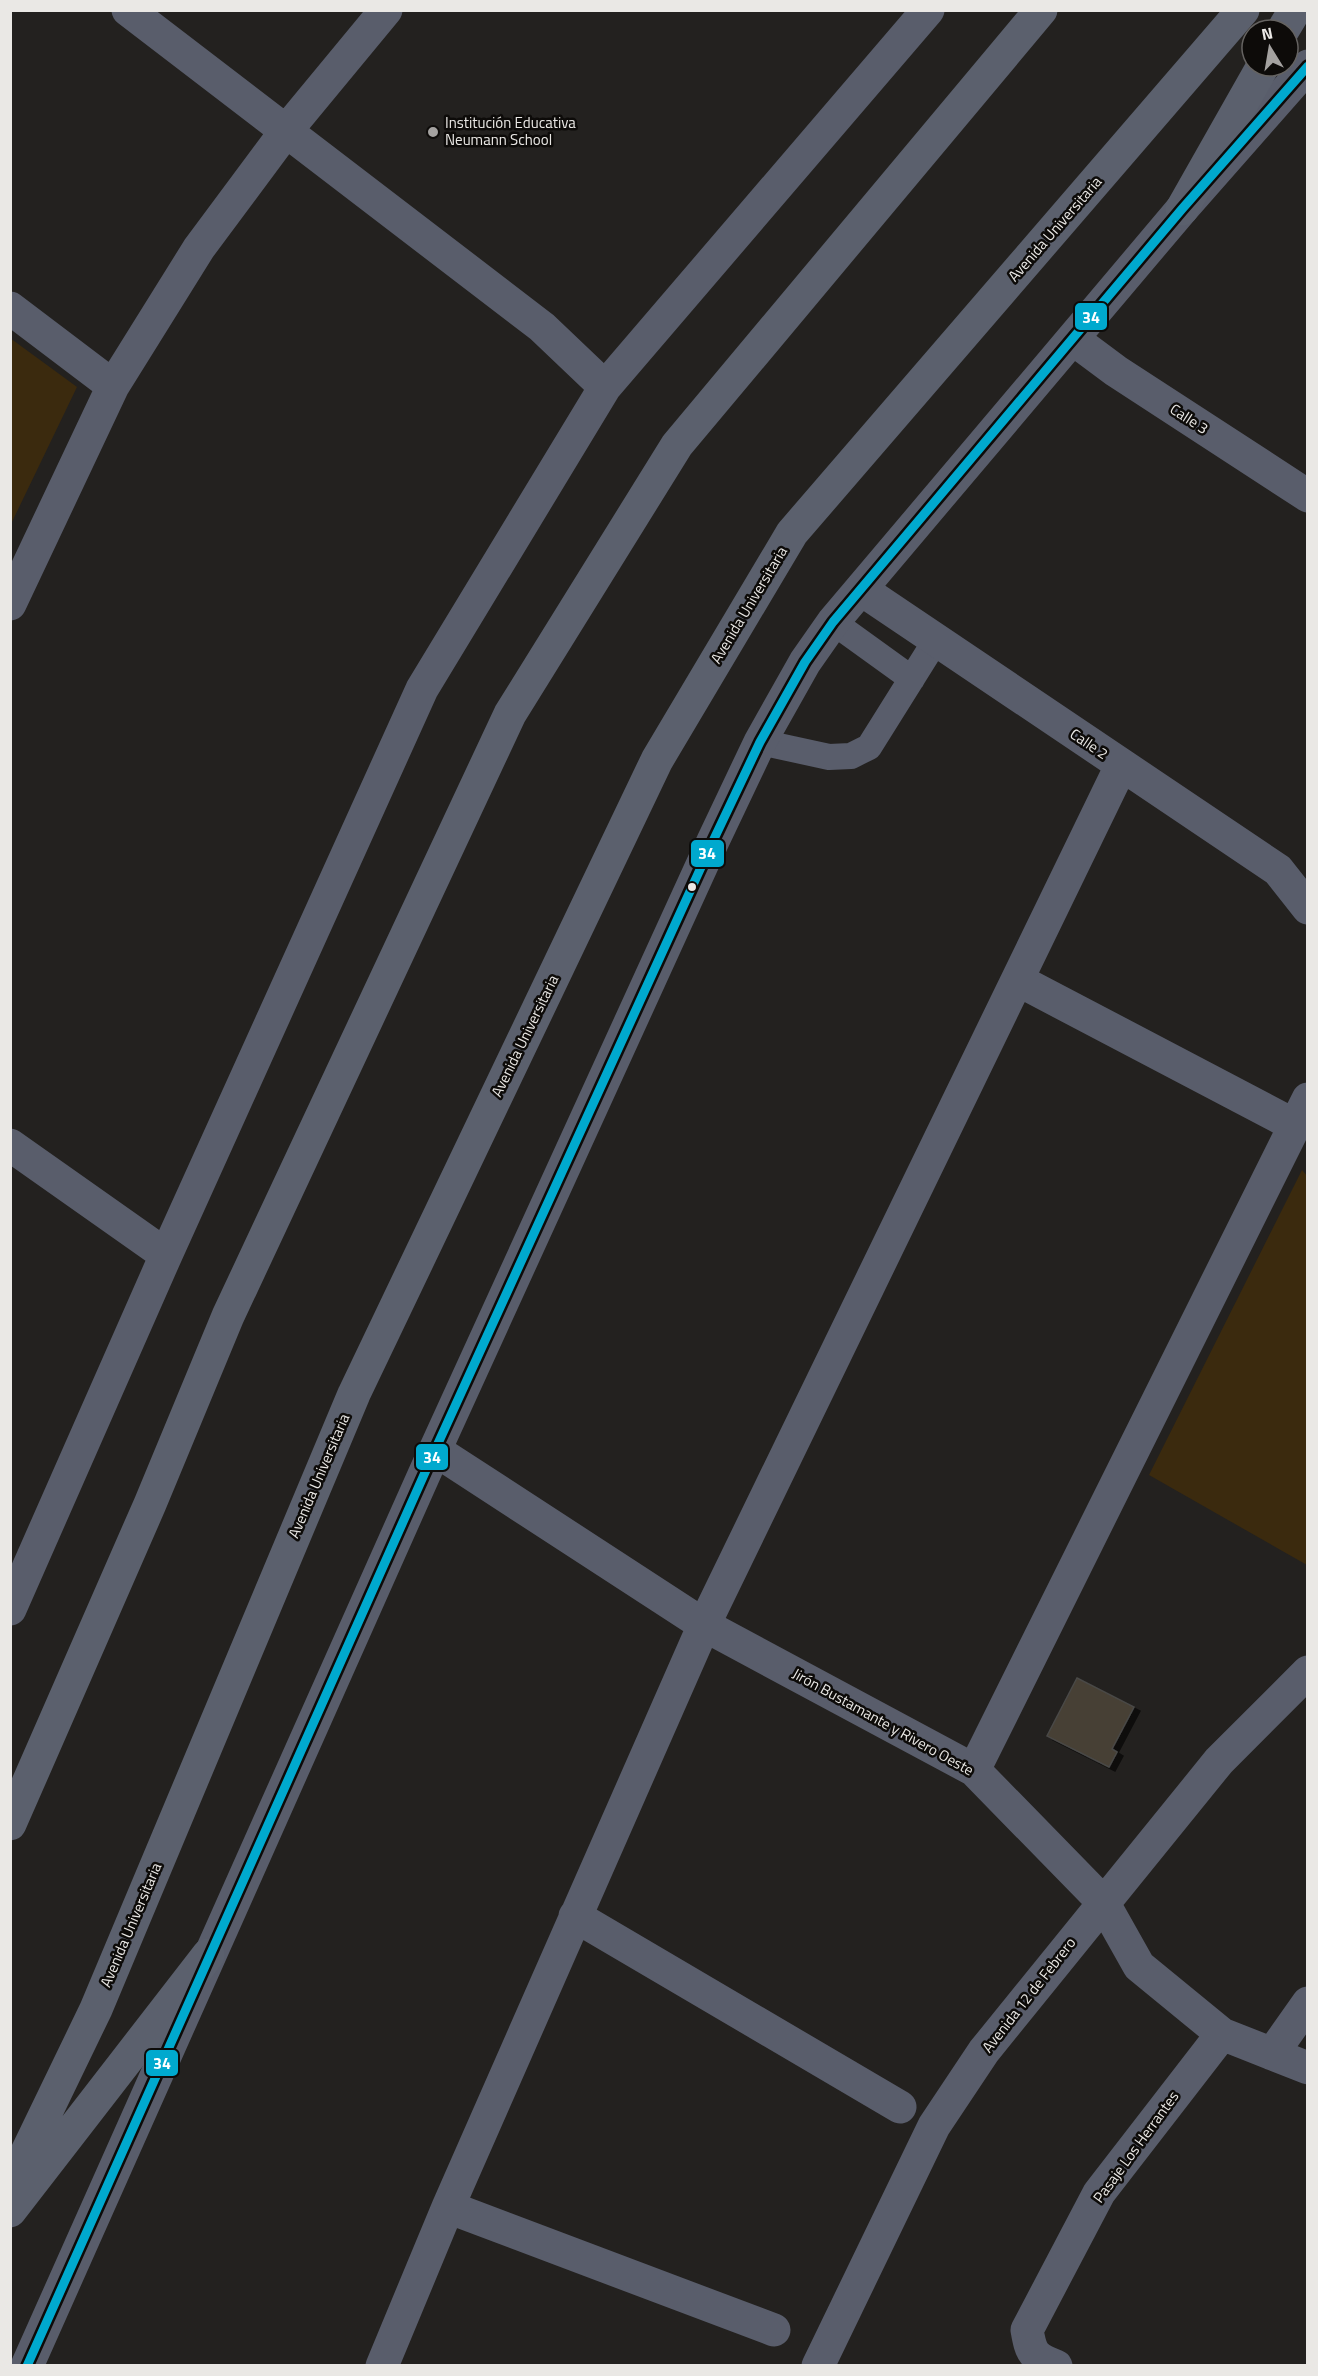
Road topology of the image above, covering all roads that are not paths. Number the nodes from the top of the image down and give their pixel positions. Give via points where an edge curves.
1 (128, 10) edge
2 (386, 10) edge
3 (928, 10) edge
4 (1041, 10) edge
5 (1243, 10) edge
6 (1308, 66) edge
7 (1256, 78) edge
8 (286, 130) junction
9 (1182, 209) junction
10 (10, 308) edge
11 (1073, 339) junction
12 (113, 386) junction
13 (605, 387) junction
14 (1308, 496) edge
15 (862, 590) junction
16 (10, 604) edge
17 (833, 622) junction
18 (936, 640) junction
19 (912, 679) junction
20 (760, 742) junction
21 (1121, 766) junction
22 (1308, 908) edge
23 (1018, 980) junction
24 (1302, 1112) edge
25 (10, 1145) edge
26 (166, 1255) junction
27 (435, 1450) junction
28 (10, 1609) edge
29 (704, 1625) junction
30 (1308, 1672) edge
31 (974, 1770) junction
32 (10, 1824) edge
33 (1103, 1902) junction
34 (575, 1916) junction
35 (208, 1955) junction
36 (1308, 2003) edge
37 (1222, 2034) junction
38 (1272, 2054) junction
39 (1308, 2068) edge
40 (900, 2107) dead end
41 (10, 2187) edge
42 (448, 2207) junction
43 (10, 2211) edge
44 (774, 2330) dead end
45 (27, 2366) edge
46 (382, 2366) edge
47 (818, 2366) edge
48 (1056, 2366) edge

1 - 8 street
2 - 8 street
3 - 13 street
4 - 32 street via 677,445 510,714 228,1316
5 - 41 street, Avenida Universitaria via 792,533 657,760 354,1394 96,2009
6 - 9 street
7 - 9 street
8 - 12 street via 199,248
8 - 13 street via 542,327
9 - 11 street
10 - 12 street
11 - 14 street, Calle 3
11 - 15 street
12 - 16 street
13 - 26 street via 422,689
15 - 17 street
15 - 18 street, Calle 2
17 - 19 lane
17 - 20 street via 805,662
18 - 19 lane
18 - 21 street, Calle 2
19 - 20 lane via 869,747 851,756 829,757
20 - 27 street
21 - 22 street, Calle 2 via 1278,870
21 - 23 street
23 - 24 street
23 - 29 street
24 - 31 street
25 - 26 street
26 - 28 street
27 - 29 street, Jirón Bustamante y Rivero Oeste
27 - 35 street
29 - 31 street, Jirón Bustamante y Rivero Oeste
29 - 34 street
30 - 33 street, Avenida 12 de Febrero via 1219,1761
31 - 33 street, Jirón Bustamante y Rivero Oeste
33 - 37 street, Jirón Bustamante y Rivero Oeste via 1139,1966
33 - 47 street, Avenida 12 de Febrero via 984,2051 934,2126
34 - 40 street
34 - 42 street
35 - 43 street
35 - 45 street
36 - 38 street
37 - 38 street, Jirón Bustamante y Rivero Oeste
37 - 48 street, Pasaje Los Herrantes via 1099,2193 1027,2330 1030,2350
38 - 39 street, Jirón Bustamante y Rivero Oeste
42 - 44 street
42 - 46 street

